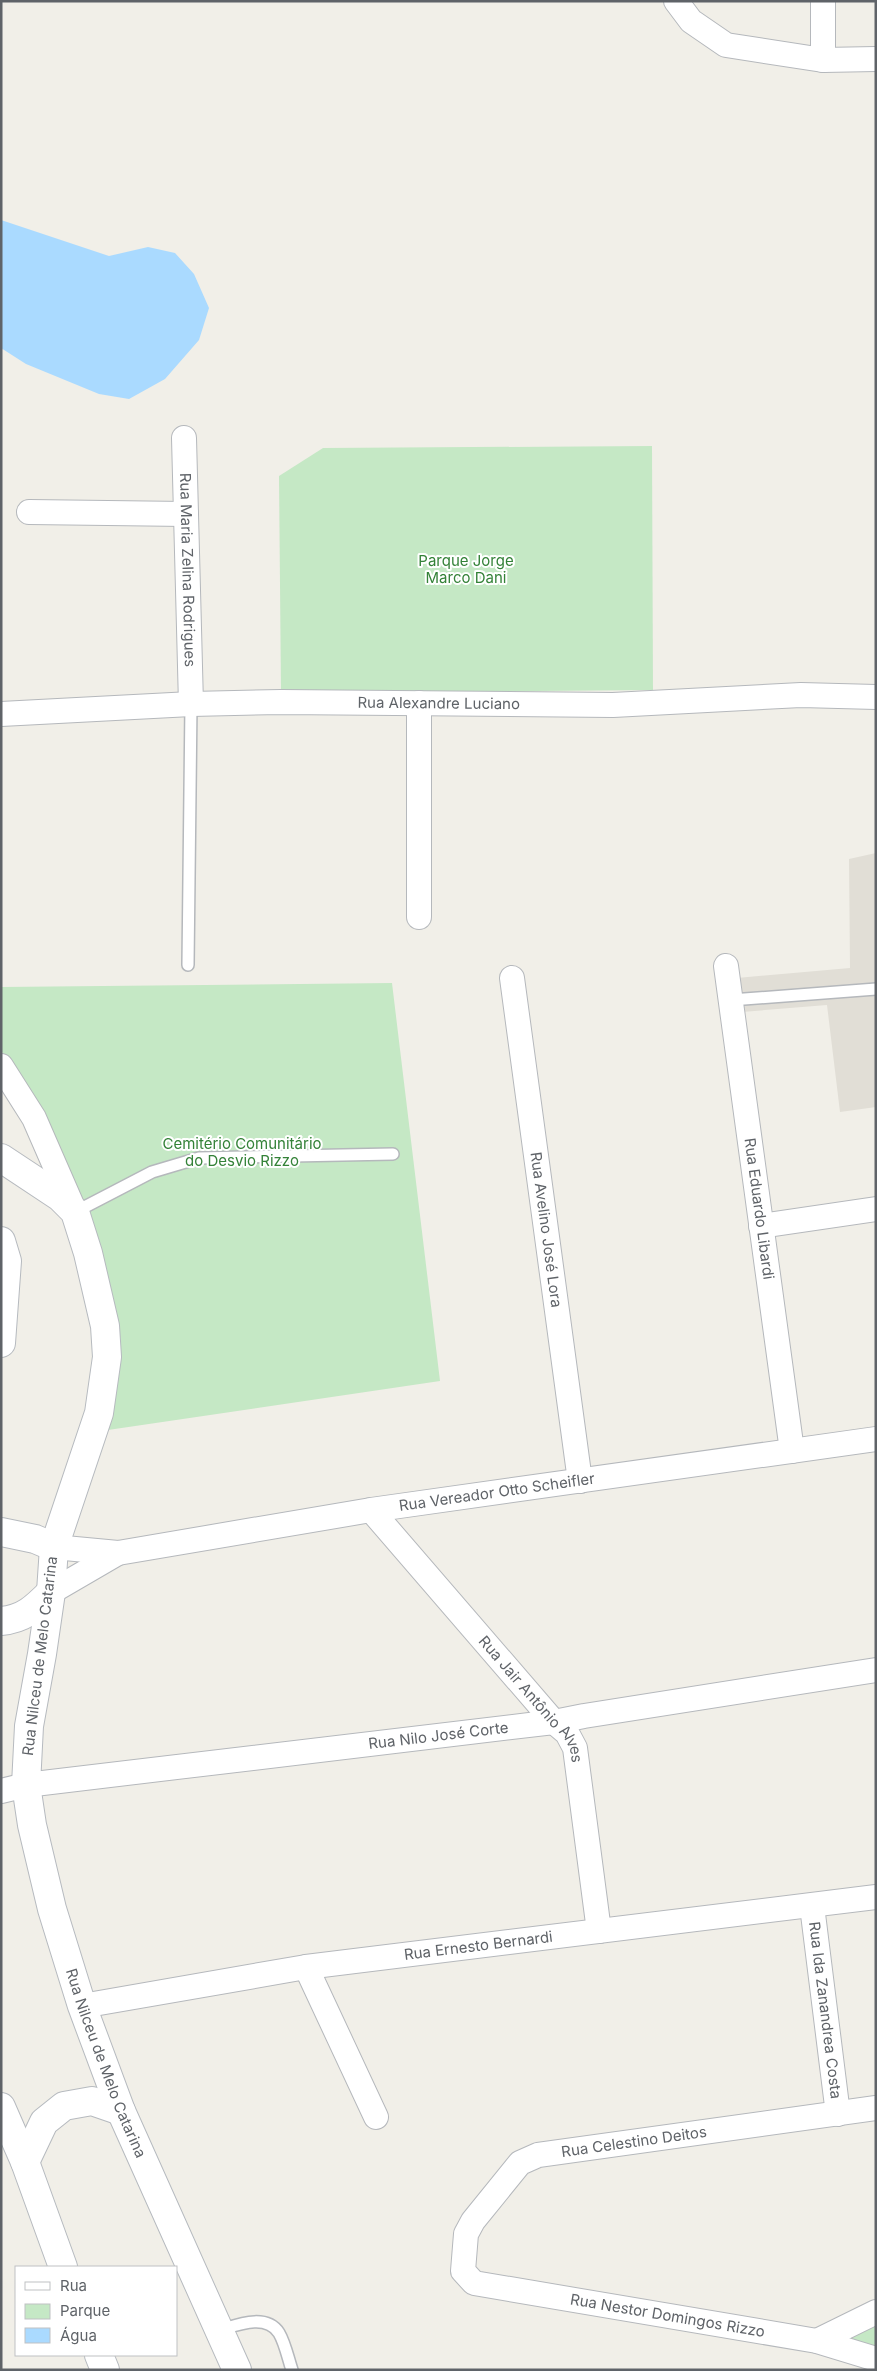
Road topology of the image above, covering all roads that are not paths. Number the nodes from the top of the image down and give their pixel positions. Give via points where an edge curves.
1 (676, 1) edge
2 (823, 1) edge
3 (876, 59) edge
4 (823, 60) junction
5 (184, 438) dead end
6 (29, 512) dead end
7 (186, 514) junction
8 (876, 697) edge
9 (419, 703) junction
10 (191, 704) junction
11 (1, 714) edge
12 (419, 917) dead end
13 (188, 965) dead end
14 (726, 966) dead end
15 (512, 978) dead end
16 (876, 988) edge
17 (731, 1000) junction
18 (1, 1066) edge
19 (393, 1154) dead end
20 (1, 1158) edge
21 (1, 1182) edge
22 (68, 1205) junction
23 (876, 1209) edge
24 (761, 1226) junction
25 (1, 1241) edge
26 (1, 1343) edge
27 (876, 1440) edge
28 (792, 1451) junction
29 (580, 1481) junction
30 (371, 1510) junction
31 (1, 1532) edge
32 (54, 1547) junction
33 (118, 1553) junction
34 (51, 1592) junction
35 (1, 1621) edge
36 (876, 1670) edge
37 (554, 1722) junction
38 (14, 1788) edge
39 (876, 1897) edge
40 (812, 1906) junction
41 (599, 1931) junction
42 (306, 1967) junction
43 (82, 2006) junction
44 (1, 2107) edge
45 (876, 2108) edge
46 (121, 2111) junction
47 (838, 2114) junction
48 (376, 2117) dead end
49 (26, 2162) junction
50 (63, 2266) edge
51 (463, 2271) joint
52 (876, 2312) edge
53 (220, 2330) junction
54 (817, 2341) junction
55 (99, 2356) edge
56 (876, 2359) edge
57 (106, 2370) edge
58 (237, 2370) edge
59 (292, 2370) edge

1 - 4 street via 691,20 726,45
2 - 4 street
3 - 4 street
5 - 7 street, Rua Maria Zelina Rodrigues
6 - 7 street
7 - 10 street, Rua Maria Zelina Rodrigues
8 - 9 street, Rua Alexandre Luciano via 801,696 613,705
9 - 10 street, Rua Alexandre Luciano
9 - 12 street
10 - 11 street, Rua Alexandre Luciano
10 - 13 lane
14 - 17 street, Rua Eduardo Libardi
15 - 29 street, Rua Avelino José Lora
16 - 17 lane
17 - 24 street, Rua Eduardo Libardi
18 - 22 street, Rua Nilceu de Melo Catarina via 34,1118
19 - 22 lane via 200,1158 152,1172
20 - 22 street
21 - 22 street
22 - 32 street, Rua Nilceu de Melo Catarina via 88,1253 105,1326 107,1357 98,1413
23 - 24 street
24 - 28 street, Rua Eduardo Libardi
25 - 26 street via 7,1261
27 - 28 street, Rua Vereador Otto Scheifler
28 - 29 street, Rua Vereador Otto Scheifler
29 - 30 street, Rua Vereador Otto Scheifler
30 - 33 street, Rua Vereador Otto Scheifler
30 - 37 street, Rua Jair Antônio Alves
31 - 32 street, Rua Vereador Otto Scheifler via 35,1539
32 - 33 street, Rua Vereador Otto Scheifler
32 - 34 street, Rua Nilceu de Melo Catarina
33 - 34 street, Rua Vereador Otto Scheifler
34 - 35 street, Rua Vereador Otto Scheifler via 35,1609 20,1618
34 - 38 street, Rua Nilceu de Melo Catarina via 29,1726
36 - 37 street, Rua Nilo José Corte
37 - 38 street, Rua Nilo José Corte
37 - 41 street, Rua Jair Antônio Alves via 567,1733 575,1748
38 - 43 street, Rua Nilceu de Melo Catarina via 32,1825 52,1909
39 - 40 street, Rua Ernesto Bernardi
40 - 41 street, Rua Ernesto Bernardi
40 - 47 street, Rua Ida Zanandrea Costa
41 - 42 street, Rua Ernesto Bernardi
42 - 43 street, Rua Ernesto Bernardi
42 - 48 street
43 - 46 street, Rua Nilceu de Melo Catarina
44 - 49 street
45 - 47 street, Rua Celestino Deitos
46 - 49 street via 92,2100 64,2106 44,2122
46 - 53 street, Rua Nilceu de Melo Catarina
47 - 51 street, Rua Celestino Deitos via 538,2155 520,2163 473,2221 466,2234
49 - 50 street
51 - 54 street, Rua Nestor Domingos Rizzo via 474,2283 495,2288
52 - 54 street
53 - 58 street, Rua Nilceu de Melo Catarina
53 - 59 lane via 249,2322 264,2323 278,2332
54 - 56 street, Rua Nestor Domingos Rizzo
55 - 57 street

